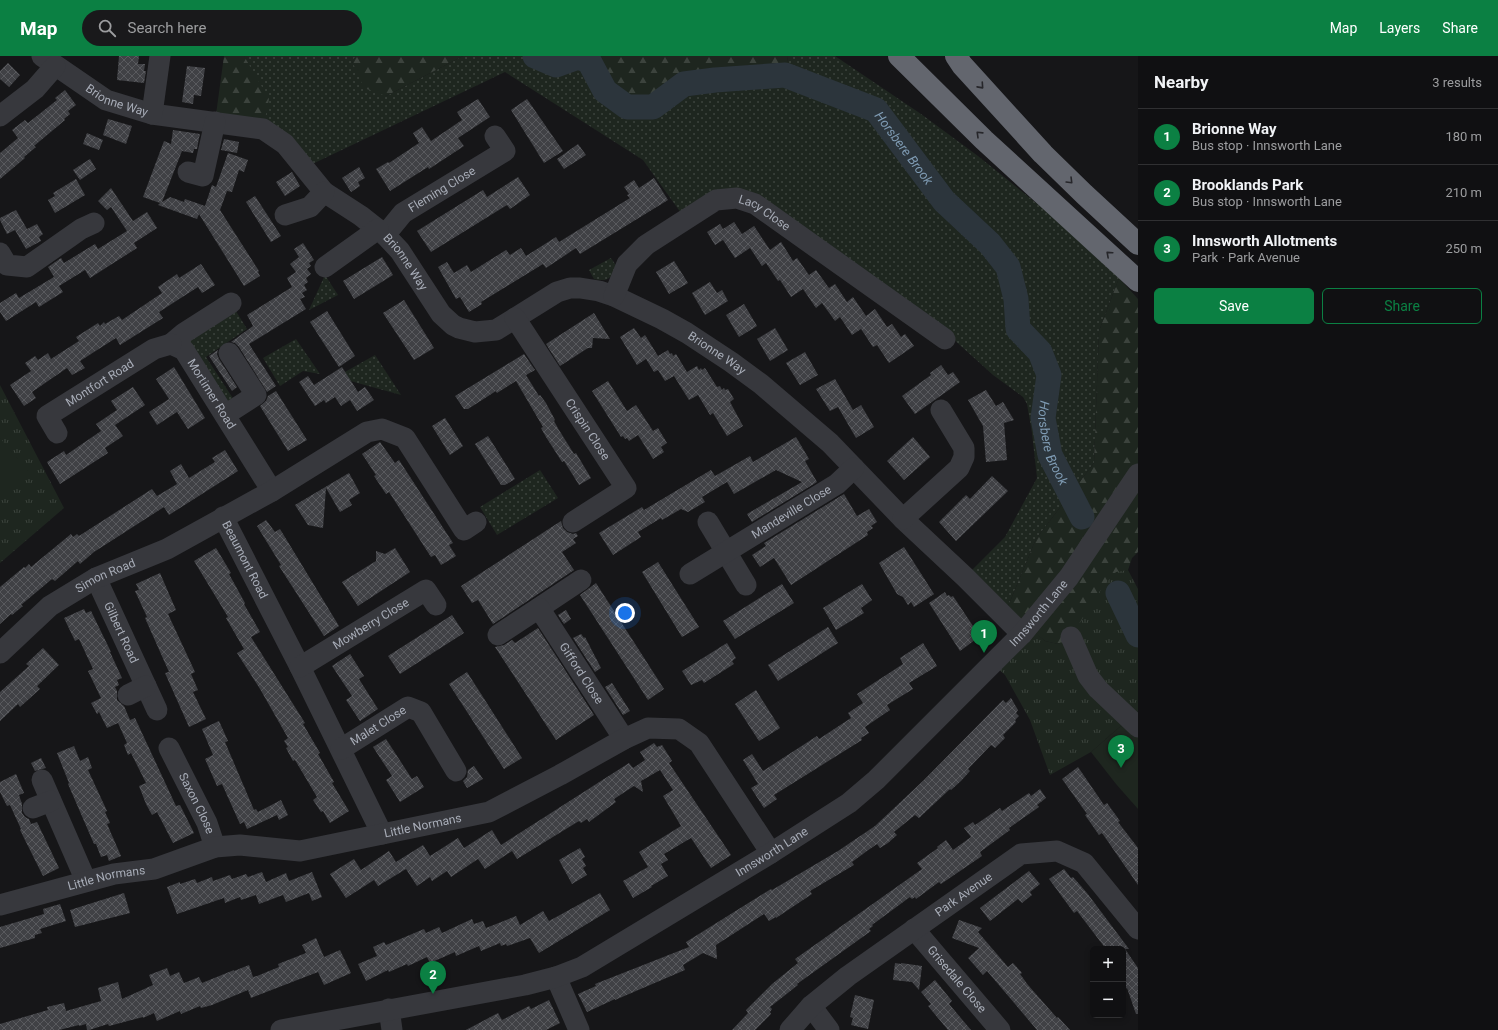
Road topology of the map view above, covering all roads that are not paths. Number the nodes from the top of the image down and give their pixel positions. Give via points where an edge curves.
1 (160, 56) edge
2 (900, 56) edge
3 (956, 56) edge
4 (49, 61) edge
5 (152, 114) junction
6 (0, 116) edge
7 (215, 122) junction
8 (504, 150) dead end
9 (188, 172) dead end
10 (324, 192) junction
11 (285, 215) dead end
12 (84, 223) dead end
13 (382, 232) junction
14 (1138, 244) edge
15 (0, 253) edge
16 (325, 267) dead end
17 (1138, 280) edge
18 (614, 296) junction
19 (232, 304) dead end
20 (515, 318) junction
21 (945, 339) dead end
22 (171, 344) junction
23 (229, 353) dead end
24 (225, 415) junction
25 (940, 420) dead end
26 (57, 433) dead end
27 (854, 468) junction
28 (1138, 474) edge
29 (272, 491) junction
30 (223, 517) junction
31 (902, 519) junction
32 (476, 522) dead end
33 (573, 522) dead end
34 (708, 522) dead end
35 (726, 552) junction
36 (690, 574) dead end
37 (96, 578) junction
38 (581, 580) dead end
39 (746, 585) dead end
40 (436, 605) dead end
41 (540, 608) junction
42 (1022, 634) junction
43 (498, 635) dead end
44 (1071, 637) dead end
45 (0, 653) edge
46 (300, 667) junction
47 (146, 686) junction
48 (128, 695) dead end
49 (157, 710) dead end
50 (1138, 727) edge
51 (624, 739) junction
52 (341, 750) junction
53 (178, 755) dead end
54 (456, 771) dead end
55 (42, 780) dead end
56 (382, 834) junction
57 (215, 847) junction
58 (771, 853) junction
59 (86, 881) junction
60 (0, 906) edge
61 (914, 929) junction
62 (1138, 929) edge
63 (556, 977) junction
64 (811, 1006) junction
65 (389, 1009) junction
66 (281, 1030) edge
67 (392, 1030) edge
68 (579, 1030) edge
69 (790, 1030) edge
70 (829, 1030) edge
71 (1000, 1030) edge

1 - 5 street
17 -> 2 highway via 984,140
3 -> 14 highway via 1043,154
4 - 5 street, Brionne Way via 106,100
4 - 6 street via 35,89
5 - 7 street, Brionne Way
7 - 9 street via 203,176
7 - 10 street, Brionne Way via 263,129 285,144
8 - 13 street, Fleming Close via 403,213
10 - 11 street via 310,207
10 - 13 street, Brionne Way
12 - 15 street via 27,267 6,265
13 - 16 street, Brionne Way
13 - 20 street, Brionne Way via 400,251 441,314 453,325 475,332 496,330
18 - 20 street, Brionne Way via 599,291 570,288 557,292
18 - 21 street, Lacy Close via 627,264 646,245 716,200 737,198 755,204 930,320
18 - 27 street, Brionne Way via 687,333 731,362 803,418
19 - 22 street via 184,333
20 - 33 street, Crispin Close via 626,488
22 - 24 street, Mortimer Road via 184,350
22 - 26 street, Montfort Road via 154,349 47,416
23 - 24 street via 256,395
24 - 29 street, Mortimer Road
25 - 31 street via 964,448 964,457 959,468
27 - 31 street, Brionne Way
27 - 35 street, Mandeville Close via 837,484
28 - 42 street, Innsworth Lane via 1069,577
29 - 30 street, Beaumont Road
29 - 32 street, Beaumont Road via 367,432 382,429 405,438 464,530
30 - 37 street, Simon Road via 167,549
30 - 46 street, Beaumont Road
31 - 42 street, Brionne Way
34 - 35 street
35 - 36 street, Mandeville Close
35 - 39 street
37 - 45 street, Simon Road via 50,606
37 - 47 street, Gilbert Road
38 - 41 street
40 - 46 street, Mowberry Close via 426,590
41 - 43 street
41 - 51 street, Gifford Close
42 - 58 street, Innsworth Lane via 876,780 849,803
44 - 50 street via 1088,676
46 - 52 street, Beaumont Road
47 - 48 street
47 - 49 street, Gilbert Road
51 - 56 street, Little Normans via 489,812
51 - 58 street, Little Normans via 648,728 679,729 699,743
52 - 54 street, Malet Close via 408,707 421,712
52 - 56 street, Beaumont Road
53 - 57 street, Saxon Close
55 - 59 street via 42,804
56 - 57 street, Little Normans via 300,851 240,845
57 - 59 street, Little Normans via 154,869 114,874
58 - 63 street, Innsworth Lane via 582,967
59 - 60 street, Little Normans
61 - 62 street, Park Avenue via 1021,854 1057,851 1084,863
61 - 64 street, Park Avenue
61 - 71 street, Grisedale Close
63 - 65 street, Innsworth Lane
63 - 68 street
64 - 69 street, Park Avenue
64 - 70 street
65 - 66 street, Innsworth Lane
65 - 67 street

